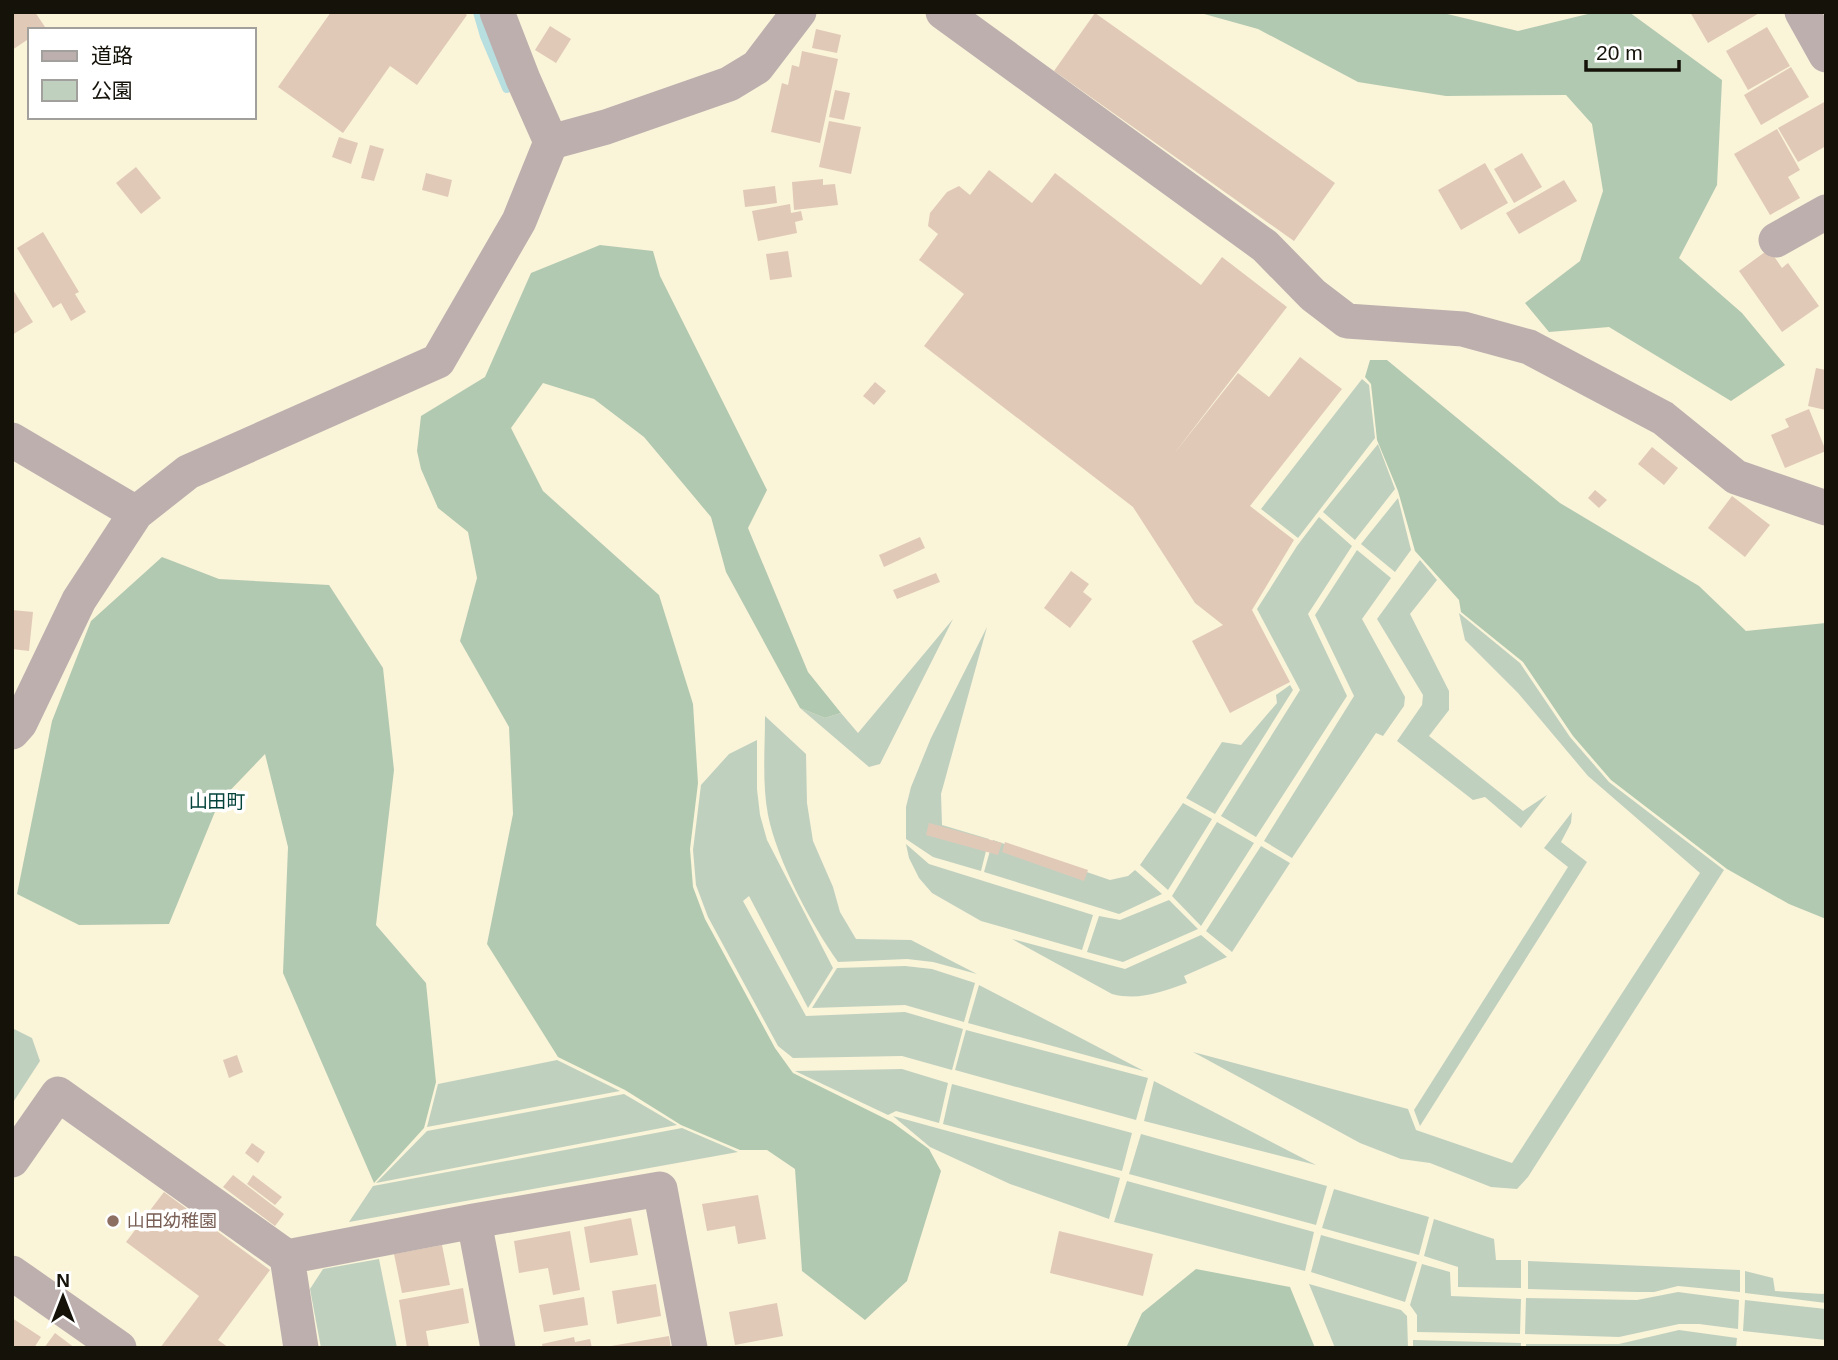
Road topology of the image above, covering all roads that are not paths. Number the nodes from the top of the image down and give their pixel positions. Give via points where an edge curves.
1 (497, 12) edge
2 (799, 12) edge
3 (943, 12) edge
4 (1802, 12) edge
5 (1826, 55) edge
6 (551, 142) junction
7 (1826, 212) edge
8 (1776, 240) dead end
9 (12, 440) edge
10 (1826, 508) edge
11 (136, 513) junction
12 (15, 731) edge
13 (12, 1160) edge
14 (474, 1220) junction
15 (287, 1257) junction
16 (12, 1273) edge
17 (119, 1348) edge
18 (301, 1348) edge
19 (498, 1348) edge
20 (690, 1348) edge

1 - 6 street
2 - 6 street via 757,67 729,84
3 - 10 street via 1265,246 1313,295 1347,321 1463,329 1529,347 1663,418 1736,477
4 - 5 street
6 - 11 street via 519,221 438,361 188,472
7 - 8 street
9 - 11 street
11 - 12 street via 79,600
13 - 15 street via 58,1094
14 - 15 street
14 - 19 street
14 - 20 street via 660,1189
15 - 18 street
16 - 17 street

